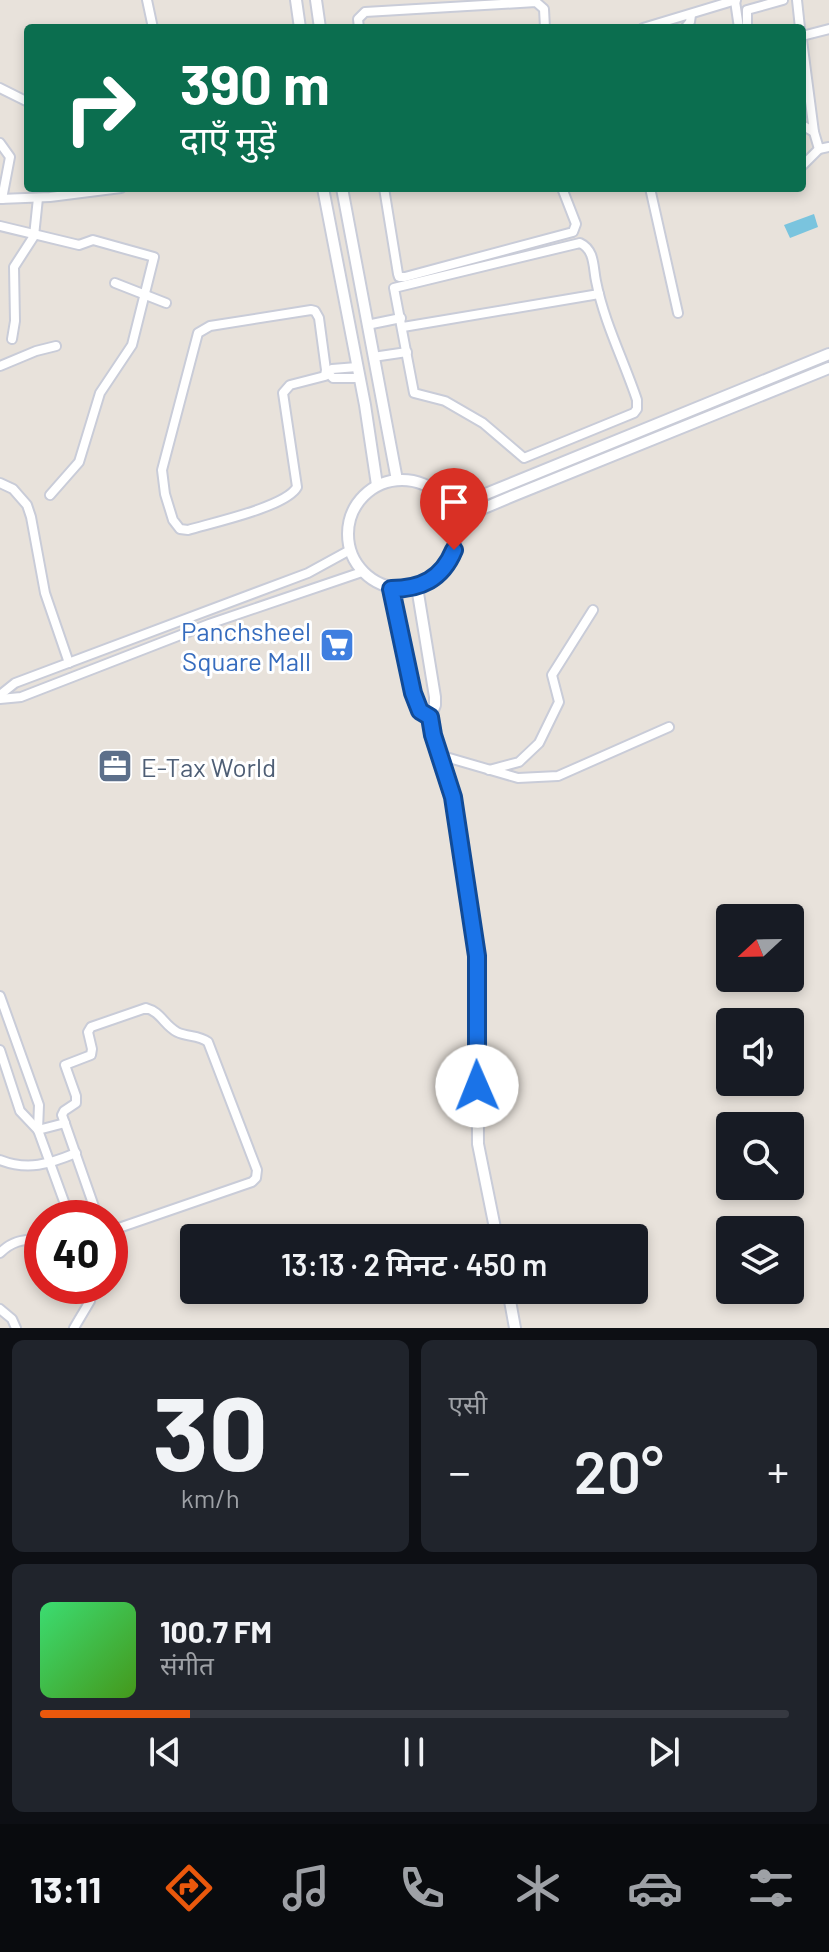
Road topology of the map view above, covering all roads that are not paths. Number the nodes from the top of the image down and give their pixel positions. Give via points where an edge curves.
1 (147, 0) edge
2 (296, 0) edge
3 (316, 0) edge
4 (736, 0) edge
5 (783, 0) edge
6 (797, 0) edge
7 (691, 15) junction
8 (152, 24) edge
9 (299, 24) edge
10 (319, 24) edge
11 (359, 24) edge
12 (545, 24) edge
13 (672, 24) edge
14 (688, 24) edge
15 (739, 24) edge
16 (747, 24) edge
17 (800, 24) edge
18 (829, 29) edge
19 (806, 37) edge
20 (806, 69) edge
21 (0, 88) edge
22 (24, 100) edge
23 (806, 127) edge
24 (814, 132) junction
25 (1, 146) edge
26 (824, 148) edge
27 (806, 163) edge
28 (88, 192) edge
29 (324, 192) edge
30 (343, 192) edge
31 (385, 192) edge
32 (564, 192) edge
33 (651, 192) edge
34 (38, 198) junction
35 (1, 199) edge
36 (0, 226) edge
37 (34, 236) junction
38 (115, 283) dead end
39 (145, 294) junction
40 (599, 294) junction
41 (166, 303) dead end
42 (678, 313) dead end
43 (402, 323) junction
44 (367, 325) junction
45 (12, 339) dead end
46 (56, 346) dead end
47 (407, 352) junction
48 (829, 354) edge
49 (373, 357) junction
50 (0, 366) edge
51 (829, 368) edge
52 (358, 372) junction
53 (327, 375) junction
54 (593, 431) junction
55 (623, 436) junction
56 (599, 446) junction
57 (628, 450) junction
58 (397, 480) junction
59 (0, 483) edge
60 (377, 485) junction
61 (50, 495) dead end
62 (448, 506) junction
63 (455, 524) junction
64 (350, 550) junction
65 (362, 572) junction
66 (308, 573) junction
67 (417, 587) junction
68 (313, 588) junction
69 (391, 589) junction
70 (593, 610) dead end
71 (80, 659) junction
72 (69, 663) junction
73 (84, 671) junction
74 (0, 697) edge
75 (430, 717) junction
76 (669, 727) dead end
77 (439, 755) junction
78 (488, 770) junction
79 (0, 996) edge
80 (0, 1050) edge
81 (65, 1123) junction
82 (38, 1130) junction
83 (76, 1153) junction
84 (0, 1160) edge
85 (50, 1163) junction
86 (63, 1200) edge
87 (92, 1200) edge
88 (494, 1224) edge
89 (128, 1225) edge
90 (24, 1240) edge
91 (0, 1253) edge
92 (88, 1304) edge
93 (511, 1304) edge
94 (0, 1309) edge
95 (16, 1328) edge
96 (74, 1328) edge
97 (515, 1328) edge

1 - 8 street
2 - 9 street
3 - 10 street
4 - 7 street
4 - 15 street
5 - 16 street via 747,10
6 - 17 street
7 - 13 street
7 - 14 street
11 - 12 street via 365,12 536,2 544,9
18 - 19 street
20 - 24 street
21 - 22 street
23 - 24 street
24 - 26 street
25 - 35 street via 10,160
26 - 27 street
28 - 34 street
29 - 52 street
30 - 44 street
31 - 32 street via 399,277 573,232 576,224
33 - 42 street
34 - 35 street
34 - 37 street
36 - 37 street
37 - 39 street via 79,245 93,240 154,257
37 - 45 street via 14,267
38 - 39 street
39 - 41 street
39 - 61 street via 132,345 100,393 79,462
40 - 43 street
40 - 43 street via 588,247 574,243 394,288
40 - 54 street via 637,409
43 - 44 street
43 - 47 street
44 - 49 street
46 - 50 street
47 - 49 street
47 - 54 street via 414,393 471,415 524,458
48 - 55 street
49 - 58 street
51 - 57 street
52 - 53 street
52 - 60 street
53 - 53 street via 290,385 283,393 297,487 293,494 188,530 176,526 162,470 201,330 315,311
54 - 56 street
55 - 56 street
55 - 57 street
56 - 62 street
57 - 63 street
58 - 60 street
58 - 62 street via 423,484
59 - 72 street via 27,505 45,593
60 - 64 street via 352,512
62 - 63 street
63 - 67 street via 449,562
64 - 65 street
64 - 66 street
65 - 68 street
65 - 69 street
66 - 68 street
66 - 71 street
67 - 69 street
67 - 75 street via 435,697
68 - 73 street
69 - 75 street via 413,693 420,711
70 - 78 street via 552,675 559,702 539,743 519,762
71 - 72 street
71 - 73 street
72 - 74 street via 15,683
73 - 74 street via 21,697
75 - 77 street
76 - 78 street via 558,776 518,778
77 - 78 street
77 - 88 street via 453,797 477,956 478,1144
79 - 82 street via 39,1105
80 - 82 street via 20,1111
81 - 82 street
81 - 83 street
81 - 89 street via 62,1113 76,1103 65,1065 91,1055 91,1027 146,1008 178,1032 203,1038 211,1048 256,1178
82 - 85 street
83 - 85 street
83 - 87 street
84 - 85 street via 33,1167
85 - 86 street
90 - 91 street
92 - 96 street
93 - 97 street
94 - 95 street

